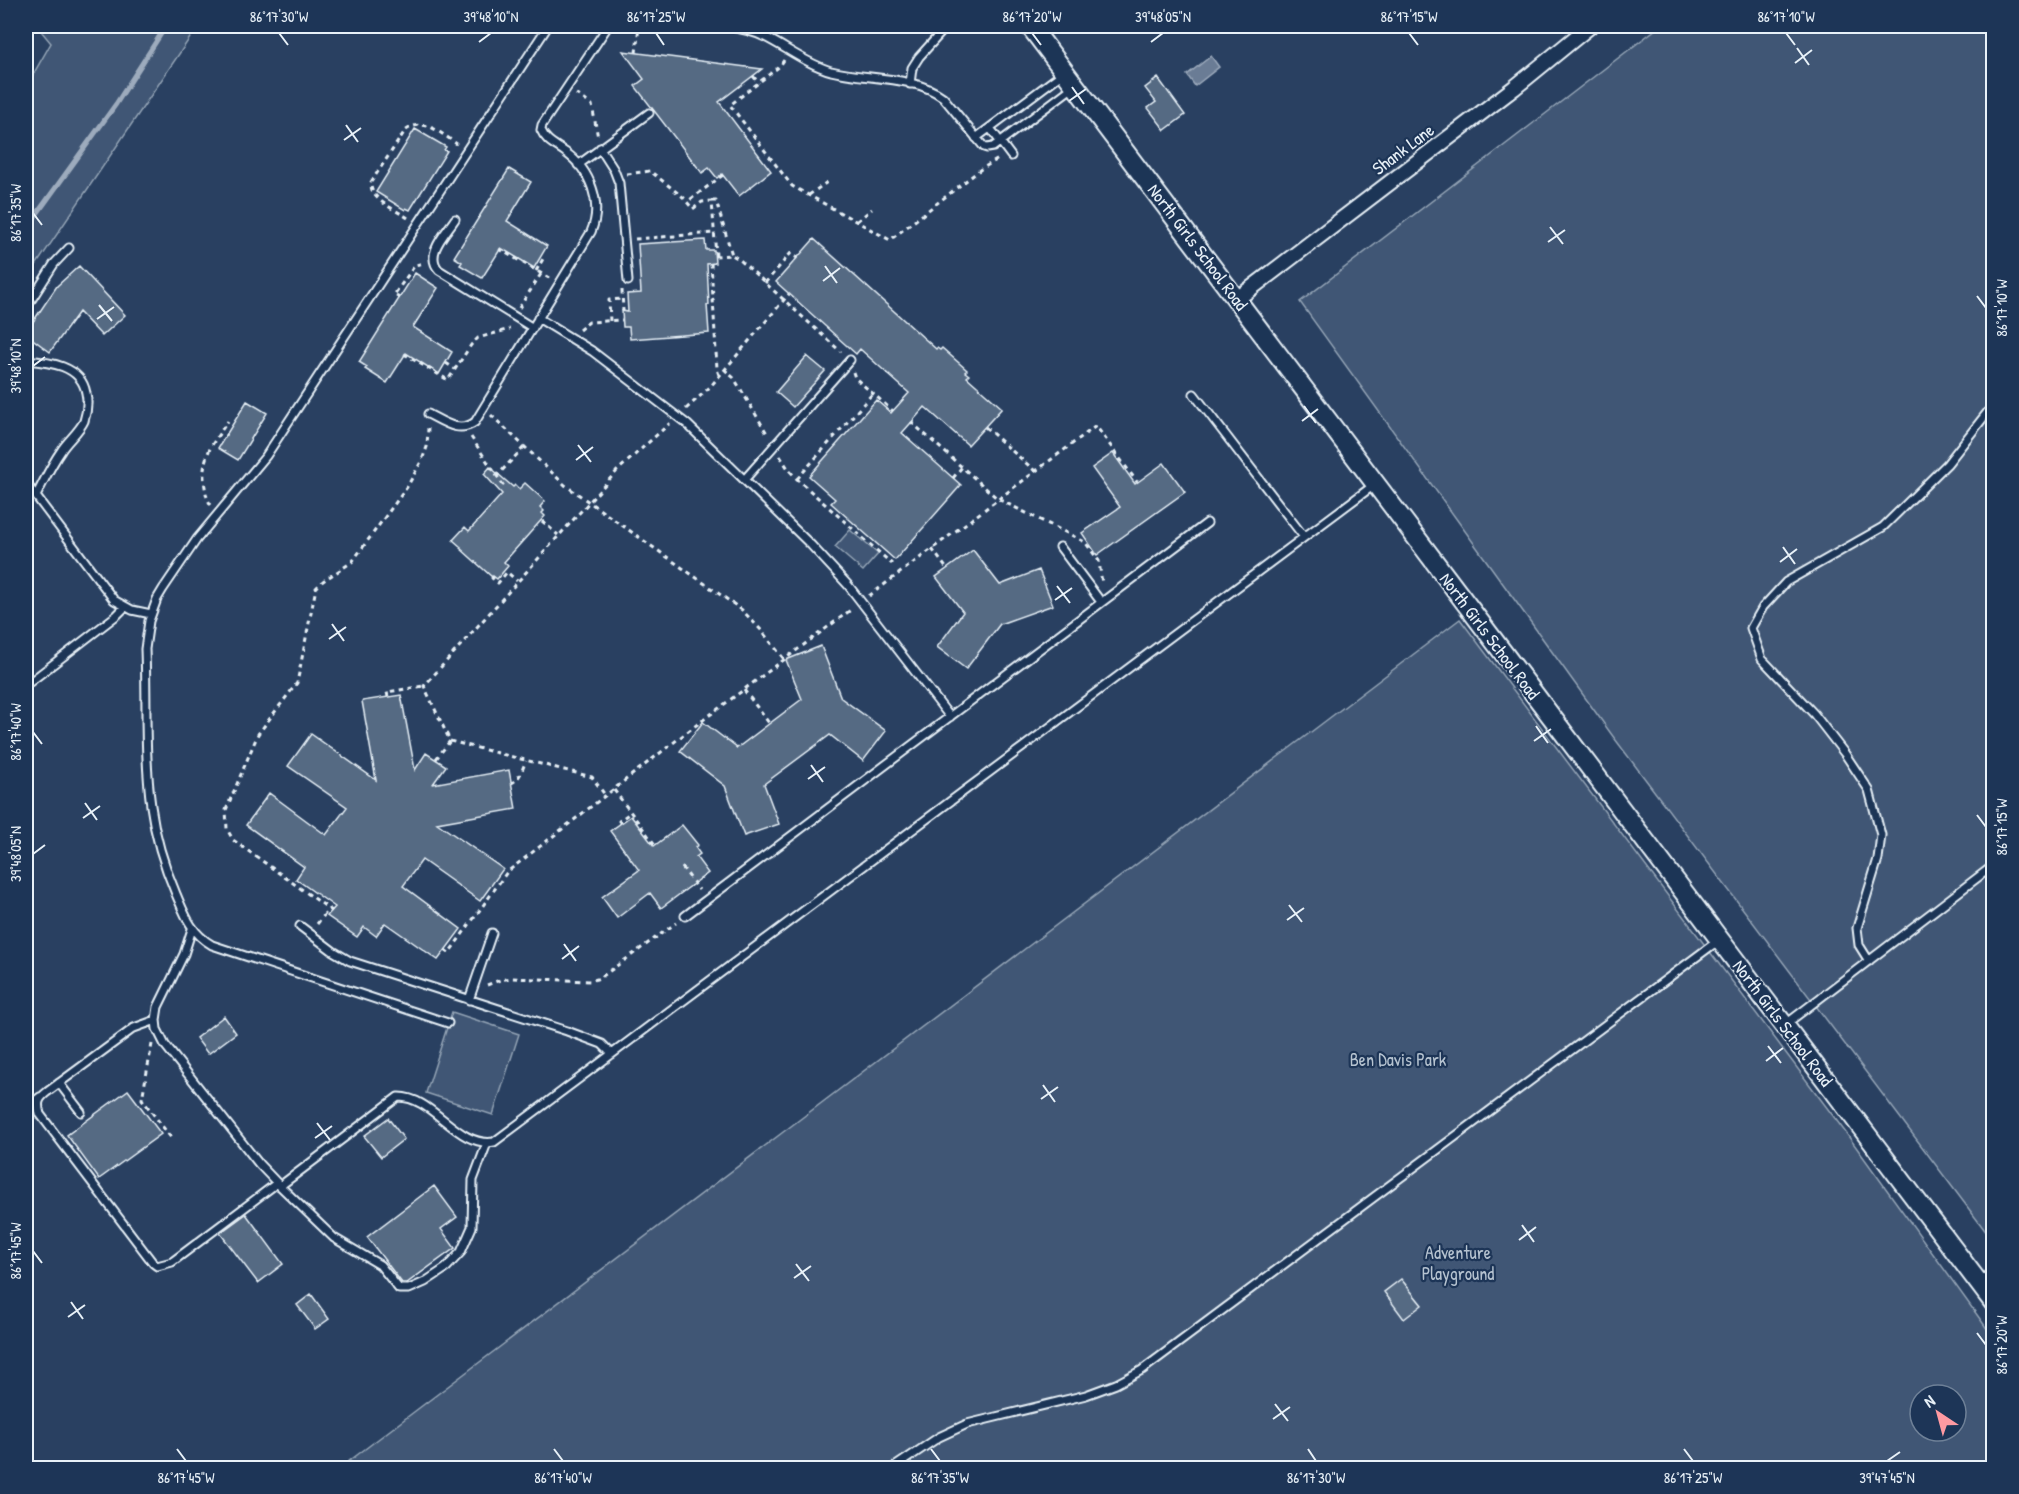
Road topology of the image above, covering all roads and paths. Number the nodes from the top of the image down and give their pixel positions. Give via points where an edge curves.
1 (548, 26) edge
2 (608, 26) edge
3 (639, 26) edge
4 (725, 26) edge
5 (947, 26) edge
6 (1030, 26) edge
7 (1590, 26) edge
8 (790, 51) junction
9 (636, 53) dead end
10 (753, 75) dead end
11 (1070, 78) junction
12 (759, 83) junction
13 (910, 84) junction
14 (566, 88) junction
15 (649, 112) dead end
16 (990, 128) junction
17 (976, 138) junction
18 (1000, 141) junction
19 (600, 148) junction
20 (465, 150) junction
21 (1010, 154) joint
22 (578, 165) junction
23 (616, 175) junction
24 (723, 175) dead end
25 (830, 180) dead end
26 (809, 195) junction
27 (688, 201) junction
28 (712, 201) junction
29 (873, 209) dead end
30 (455, 219) dead end
31 (857, 222) junction
32 (417, 224) junction
33 (714, 233) junction
34 (635, 240) dead end
35 (69, 248) dead end
36 (499, 249) dead end
37 (732, 255) junction
38 (540, 257) dead end
39 (797, 258) dead end
40 (433, 261) junction
41 (711, 263) dead end
42 (536, 271) junction
43 (541, 274) junction
44 (765, 283) junction
45 (559, 284) junction
46 (629, 284) joint
47 (789, 294) dead end
48 (400, 298) dead end
49 (1237, 299) junction
50 (622, 300) junction
51 (783, 300) junction
52 (26, 308) edge
53 (623, 311) dead end
54 (514, 316) junction
55 (538, 318) junction
56 (521, 320) junction
57 (622, 320) dead end
58 (610, 321) junction
59 (533, 328) junction
60 (572, 338) junction
61 (404, 354) dead end
62 (26, 360) edge
63 (850, 360) junction
64 (446, 363) dead end
65 (455, 369) junction
66 (724, 369) junction
67 (720, 375) junction
68 (873, 393) junction
69 (1194, 394) dead end
70 (1994, 404) edge
71 (484, 407) junction
72 (893, 411) dead end
73 (428, 414) joint
74 (678, 416) junction
75 (228, 421) dead end
76 (911, 422) dead end
77 (985, 427) dead end
78 (465, 428) junction
79 (774, 446) junction
80 (524, 447) junction
81 (962, 467) junction
82 (1036, 471) junction
83 (496, 477) junction
84 (953, 478) dead end
85 (797, 479) junction
86 (744, 480) junction
87 (26, 483) edge
88 (1137, 483) dead end
89 (1376, 483) junction
90 (505, 488) dead end
91 (36, 496) junction
92 (998, 499) junction
93 (588, 501) junction
94 (220, 512) junction
95 (542, 522) dead end
96 (1207, 523) dead end
97 (558, 535) junction
98 (1304, 537) junction
99 (1060, 547) dead end
100 (932, 549) junction
101 (892, 564) dead end
102 (947, 569) dead end
103 (493, 576) dead end
104 (517, 581) junction
105 (861, 602) junction
106 (1101, 602) junction
107 (125, 607) junction
108 (151, 614) junction
109 (784, 659) junction
110 (26, 685) edge
111 (424, 686) junction
112 (744, 690) junction
113 (388, 697) dead end
114 (950, 717) junction
115 (769, 723) dead end
116 (450, 741) junction
117 (436, 759) dead end
118 (526, 760) junction
119 (511, 783) dead end
120 (614, 789) junction
121 (605, 796) junction
122 (631, 812) junction
123 (621, 823) dead end
124 (656, 846) dead end
125 (1994, 865) edge
126 (682, 867) dead end
127 (707, 900) junction
128 (685, 916) joint
129 (300, 926) dead end
130 (192, 929) junction
131 (492, 933) dead end
132 (310, 934) junction
133 (1719, 939) junction
134 (445, 950) dead end
135 (1869, 961) junction
136 (469, 1000) junction
137 (156, 1020) junction
138 (448, 1023) dead end
139 (1784, 1025) junction
140 (612, 1054) junction
141 (59, 1083) junction
142 (47, 1092) junction
143 (148, 1106) junction
144 (26, 1108) edge
145 (143, 1110) dead end
146 (81, 1112) dead end
147 (172, 1139) dead end
148 (487, 1143) junction
149 (278, 1184) junction
150 (1994, 1303) edge
151 (893, 1468) edge

1 - 20 lane
2 - 14 lane
3 - 9 path
4 - 8 lane via 765,37
5 - 13 lane via 919,57 912,68
6 - 11 main road, North Girls School Road
7 - 49 street, Shank Lane
8 - 12 path via 780,66
8 - 13 lane via 833,71
10 - 12 path
11 - 16 lane
11 - 18 lane
11 - 49 main road, North Girls School Road
12 - 26 path via 730,105 792,186
13 - 17 lane via 936,91
14 - 19 path via 592,105
14 - 22 lane via 541,130 547,140
15 - 19 lane
16 - 17 lane
16 - 18 lane
17 - 18 lane via 987,148
18 - 21 lane
19 - 22 lane
19 - 23 lane
20 - 32 lane
20 - 32 path via 429,126 413,125 371,182 374,196
21 - 31 path via 981,169 890,240
22 - 45 lane via 594,194 597,212 591,232
23 - 27 path via 650,171
23 - 46 lane
24 - 27 path
25 - 26 path
26 - 31 path
27 - 28 path via 693,209
28 - 33 path
28 - 37 path via 716,201
29 - 31 path
30 - 40 lane via 434,252
32 - 94 lane via 266,456
33 - 34 path
33 - 37 path via 715,256
35 - 52 lane
36 - 42 path
37 - 44 path
38 - 42 path via 543,259
39 - 44 path via 791,253
40 - 48 path via 415,265 394,295
40 - 54 lane via 439,270
41 - 67 path
42 - 43 path
43 - 45 path
43 - 54 path
44 - 51 path
45 - 55 lane
46 - 50 path via 621,288
47 - 51 path
49 - 89 main road, North Girls School Road
50 - 53 path
50 - 58 path via 609,300
51 - 63 path
51 - 66 path
54 - 56 lane
55 - 59 lane
55 - 60 lane
56 - 59 lane
56 - 65 path via 510,329 478,339
57 - 58 path
58 - 60 path via 589,322
59 - 71 lane
60 - 74 lane
61 - 65 path via 445,380
62 - 91 lane via 69,369 84,385 88,404 83,423 61,451
63 - 68 path via 855,378
63 - 79 lane
64 - 65 path
66 - 67 path
66 - 79 path via 734,378
67 - 74 path
68 - 72 path
68 - 85 path
69 - 98 lane
70 - 135 lane via 1947,464 1883,527 1786,582 1763,607 1751,628 1762,659 1814,714 1869,790 1881,835 1878,859 1857,928 1859,945
71 - 78 lane via 475,422
71 - 80 path
73 - 78 lane via 456,428
73 - 132 path via 427,447 407,487 352,561 319,585 297,683 252,746 226,810 230,836 238,844 330,910
74 - 86 lane
74 - 93 path via 627,460
75 - 94 path via 208,450 203,477 207,499
76 - 81 path
77 - 82 path
78 - 83 path
79 - 85 path
79 - 86 lane
80 - 83 path
80 - 93 path
81 - 84 path
81 - 92 path
82 - 88 path via 1096,426
82 - 92 path
83 - 90 path
85 - 101 path
86 - 105 lane via 811,545
87 - 91 lane
89 - 98 lane
89 - 133 main road, North Girls School Road
91 - 107 lane via 104,589
92 - 100 path
92 - 106 path via 1085,542 1099,561
93 - 97 path
93 - 109 path via 733,602
94 - 108 lane via 163,589
95 - 97 path
96 - 106 lane
97 - 104 path
98 - 140 lane
99 - 106 lane
100 - 102 path
100 - 105 path
103 - 104 path via 498,583 507,573
104 - 111 path
105 - 109 path
105 - 114 lane
106 - 114 lane
107 - 108 lane
107 - 110 lane
108 - 130 lane via 146,649 151,805 170,881
109 - 112 path
111 - 113 path via 387,692
111 - 116 path
112 - 115 path
112 - 120 path
114 - 127 lane
116 - 117 path
116 - 118 path
118 - 119 path via 519,777
118 - 121 path via 592,777
120 - 121 path
120 - 122 path
121 - 134 path via 507,872 450,953
122 - 123 path
122 - 124 path
125 - 135 lane
126 - 127 path
127 - 128 lane
128 - 136 path via 600,978 500,980 483,987
129 - 132 lane
130 - 137 lane
130 - 138 lane via 212,945
131 - 136 lane
132 - 136 lane via 350,961
133 - 139 main road, North Girls School Road
133 - 151 lane via 1142,1370 1086,1395 967,1424 939,1437
135 - 139 lane
136 - 140 lane via 602,1044
137 - 141 lane via 134,1028
137 - 143 path via 142,1099
137 - 149 lane via 160,1037 176,1061
139 - 150 main road, North Girls School Road
140 - 148 lane via 494,1142
141 - 142 lane
141 - 146 lane
142 - 144 lane
142 - 149 lane via 39,1099 40,1114 157,1266 172,1262
143 - 145 path
143 - 147 path
148 - 149 lane via 474,1141 413,1099 398,1097
148 - 149 lane via 473,1180 474,1216 467,1242 446,1268 409,1289 399,1289 380,1265 334,1238

